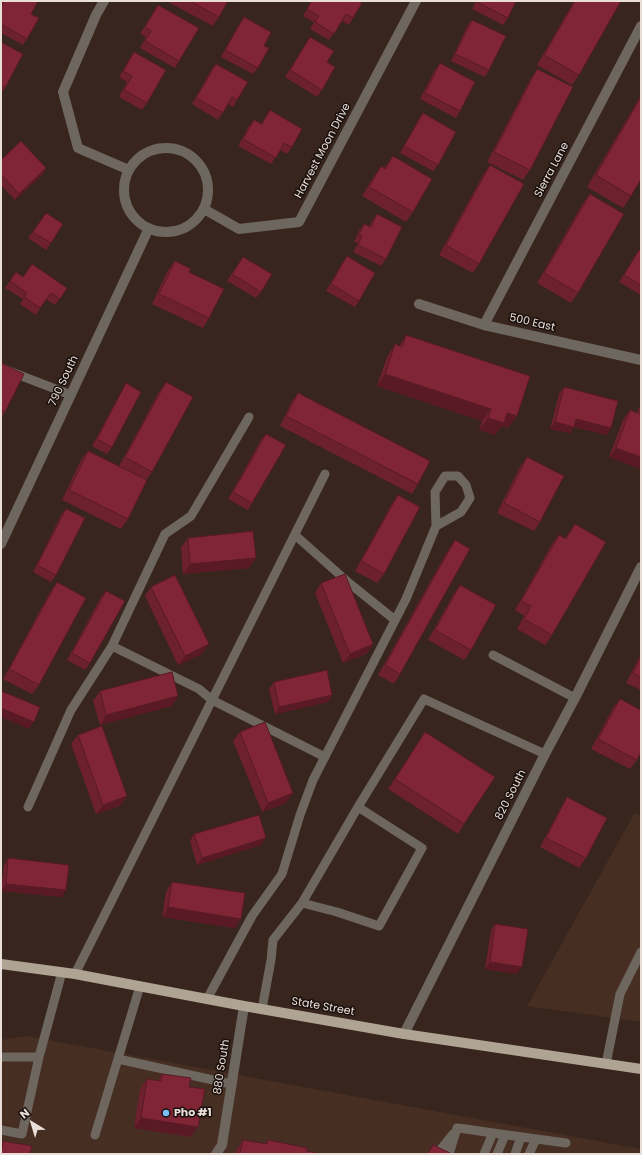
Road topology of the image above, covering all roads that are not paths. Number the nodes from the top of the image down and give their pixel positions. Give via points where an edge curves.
1 (104, 1) edge
2 (416, 1) edge
3 (641, 26) edge
4 (129, 170) junction
5 (204, 209) junction
6 (148, 228) junction
7 (419, 304) dead end
8 (484, 325) junction
9 (641, 360) edge
10 (1, 368) edge
11 (71, 395) junction
12 (248, 417) dead end
13 (326, 474) dead end
14 (436, 526) junction
15 (295, 535) junction
16 (1, 544) edge
17 (641, 568) edge
18 (395, 620) junction
19 (112, 646) junction
20 (493, 655) dead end
21 (575, 698) junction
22 (212, 700) junction
23 (545, 754) junction
24 (325, 757) junction
25 (28, 807) dead end
26 (358, 807) junction
27 (302, 903) junction
28 (641, 952) edge
29 (1, 964) edge
30 (62, 972) junction
31 (75, 974) junction
32 (140, 986) junction
33 (206, 999) junction
34 (244, 1006) junction
35 (262, 1009) junction
36 (404, 1034) junction
37 (1, 1057) edge
38 (39, 1057) junction
39 (118, 1058) junction
40 (606, 1064) junction
41 (641, 1069) edge
42 (231, 1084) junction
43 (458, 1128) junction
44 (1, 1130) edge
45 (493, 1133) junction
46 (95, 1135) dead end
47 (505, 1135) junction
48 (521, 1137) junction
49 (536, 1139) junction
50 (566, 1143) dead end
51 (216, 1154) edge
52 (437, 1154) edge
53 (449, 1154) edge
54 (484, 1154) edge
55 (497, 1154) edge
56 (515, 1154) edge
57 (529, 1154) edge

1 - 4 street via 63,92 78,148
2 - 5 street, Harvest Moon Drive via 299,222 239,229
3 - 8 street, Sierra Lane
4 - 5 street via 137,159 148,152 174,148 186,152 197,160 208,183 208,197
4 - 6 street via 125,183 129,210
5 - 6 street via 199,217 183,229 160,232
6 - 11 street, 790 South
7 - 8 street, 500 East
8 - 9 street, 500 East
10 - 11 lane
11 - 16 street, 790 South
12 - 19 lane via 191,516 165,534
13 - 15 lane
14 - 14 lane via 435,492 446,476 458,476 466,485 470,498 461,512
14 - 18 lane
15 - 18 lane
15 - 22 lane
17 - 21 street, 820 South
18 - 24 lane
19 - 22 lane via 199,689
19 - 25 lane via 71,710
20 - 21 lane
21 - 23 street, 820 South
22 - 24 lane
22 - 31 lane
23 - 26 lane via 424,699
23 - 36 street, 820 South
24 - 33 lane via 313,780 282,874 252,916
26 - 27 lane
26 - 27 lane via 422,848 379,926
27 - 35 lane via 273,940
28 - 40 lane via 620,994
29 - 30 main road, State Street
30 - 31 main road, State Street
30 - 38 lane
31 - 32 main road, State Street
32 - 33 main road, State Street
32 - 39 lane
33 - 34 main road, State Street
34 - 35 main road, State Street
34 - 42 street, 880 South
35 - 36 main road, State Street
36 - 40 main road, State Street
37 - 38 lane
38 - 44 lane via 22,1134
39 - 42 lane
39 - 46 lane
40 - 41 main road, State Street
42 - 51 street, 880 South via 222,1145
43 - 45 lane
43 - 52 lane
43 - 53 lane
45 - 47 lane
45 - 54 lane
47 - 48 lane
47 - 55 lane
48 - 49 lane
48 - 56 lane
49 - 50 lane
49 - 57 lane

